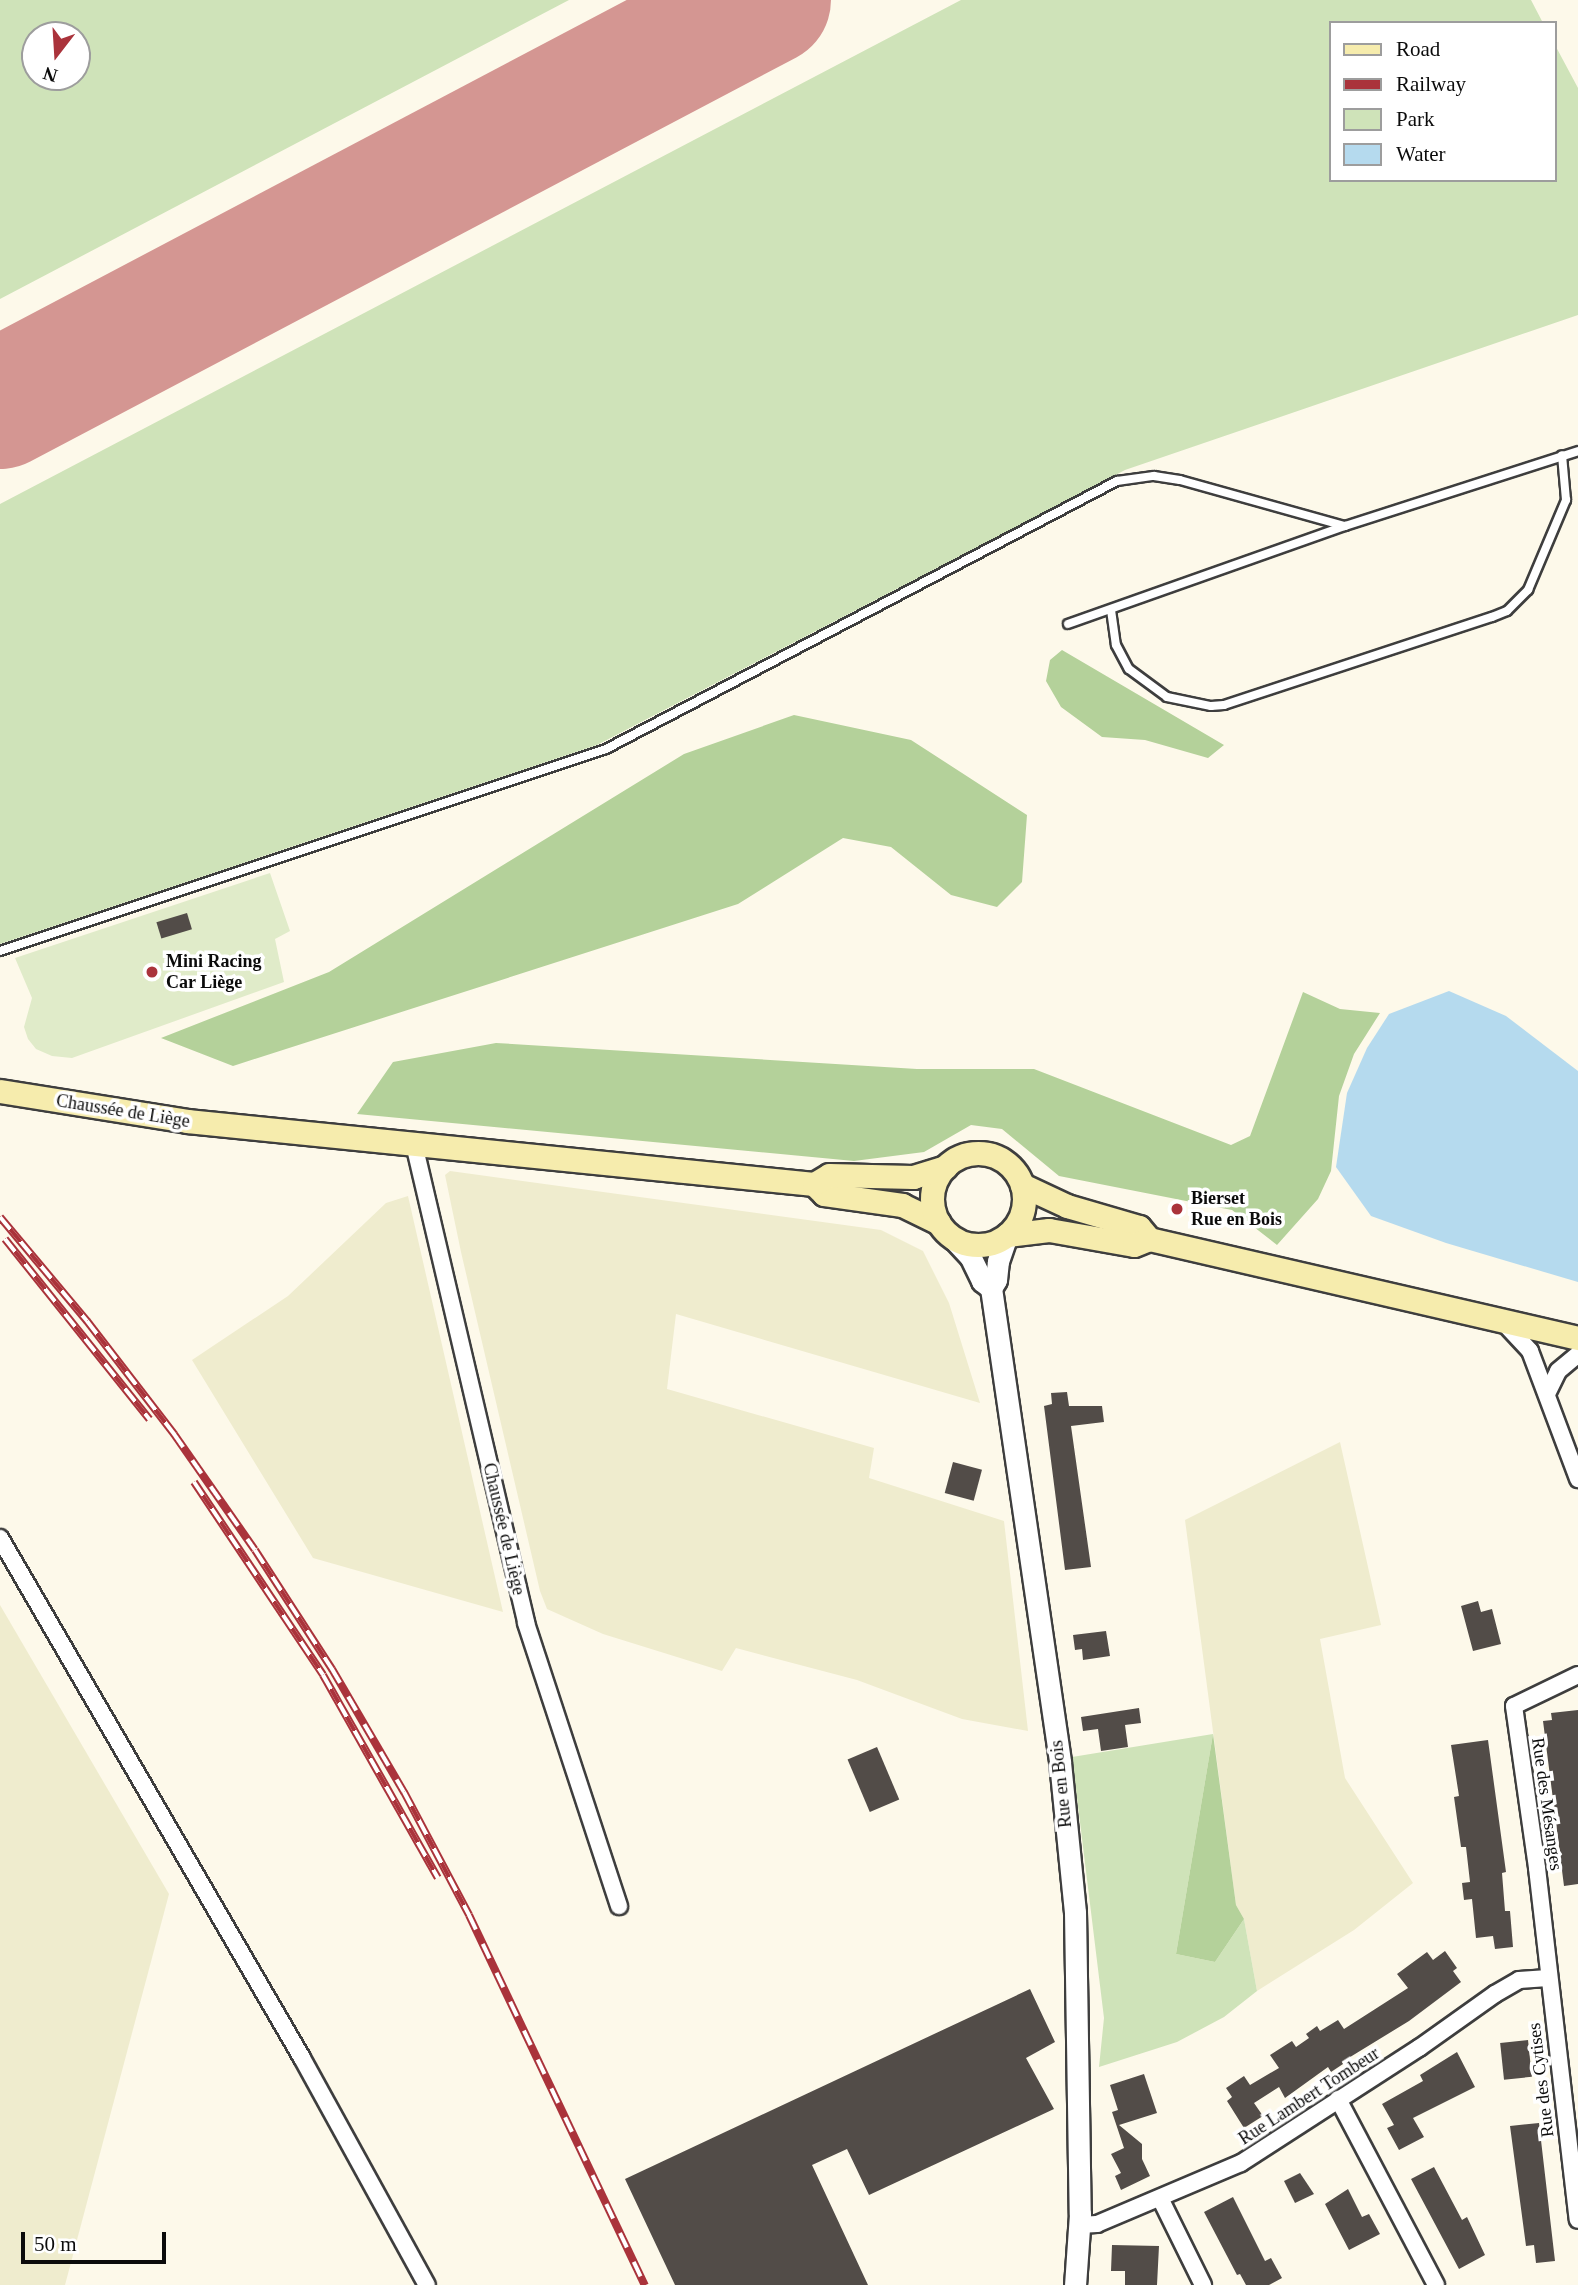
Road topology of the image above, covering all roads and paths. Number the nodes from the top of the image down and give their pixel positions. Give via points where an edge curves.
1 (1578, 451) edge
2 (1562, 455) junction
3 (1345, 526) junction
4 (1111, 610) junction
5 (1068, 624) dead end
6 (0, 951) edge
7 (0, 1091) edge
8 (414, 1144) junction
9 (945, 1167) junction
10 (814, 1184) junction
11 (1022, 1185) junction
12 (946, 1230) junction
13 (1007, 1235) junction
14 (1149, 1239) junction
15 (991, 1288) junction
16 (1501, 1320) junction
17 (1578, 1338) edge
18 (1578, 1354) edge
19 (1547, 1394) junction
20 (1578, 1479) edge
21 (0, 1538) edge
22 (1578, 1675) edge
23 (619, 1906) dead end
24 (1548, 1978) junction
25 (1338, 2099) junction
26 (1161, 2200) junction
27 (1578, 2220) edge
28 (1079, 2225) junction
29 (427, 2285) edge
30 (1075, 2285) edge
31 (1203, 2285) edge
32 (1436, 2285) edge

1 - 2 lane
2 - 3 lane
2 - 4 lane via 1566,500 1528,590 1507,611 1492,617 1211,706 1167,697 1129,669 1116,645
3 - 4 lane
3 - 6 lane via 1180,480 1154,476 1117,481 606,749
4 - 5 lane
7 - 8 main road, Chaussée de Liège via 135,1115
8 - 10 main road, Chaussée de Liège
8 - 23 street, Chaussée de Liège via 526,1623
9 - 10 main road, Chaussée de Liège via 913,1177 829,1175
9 - 11 main road via 973,1153 989,1154 1015,1171
9 - 12 main road via 932,1196
10 - 12 main road, Chaussée de Liège via 824,1194 902,1205
11 - 13 main road via 1023,1212
11 - 14 main road via 1055,1202 1139,1227
12 - 13 main road via 967,1244 983,1245
12 - 15 street, Rue en Bois
13 - 14 main road via 1049,1230 1134,1245
13 - 15 street, Rue en Bois
14 - 16 main road
15 - 28 street, Rue en Bois via 1060,1762 1073,1899
16 - 17 main road
16 - 19 street via 1530,1351
18 - 19 street via 1558,1371
19 - 20 street
21 - 29 street via 302,2058
22 - 24 street, Rue des Mésanges via 1514,1706
24 - 25 street, Rue Lambert Tombeur via 1519,1980
24 - 27 street, Rue des Cytises
25 - 26 street, Rue Lambert Tombeur via 1241,2163
25 - 32 street
26 - 28 street, Rue Lambert Tombeur via 1097,2224
26 - 31 street
28 - 30 street, Rue en Bois

